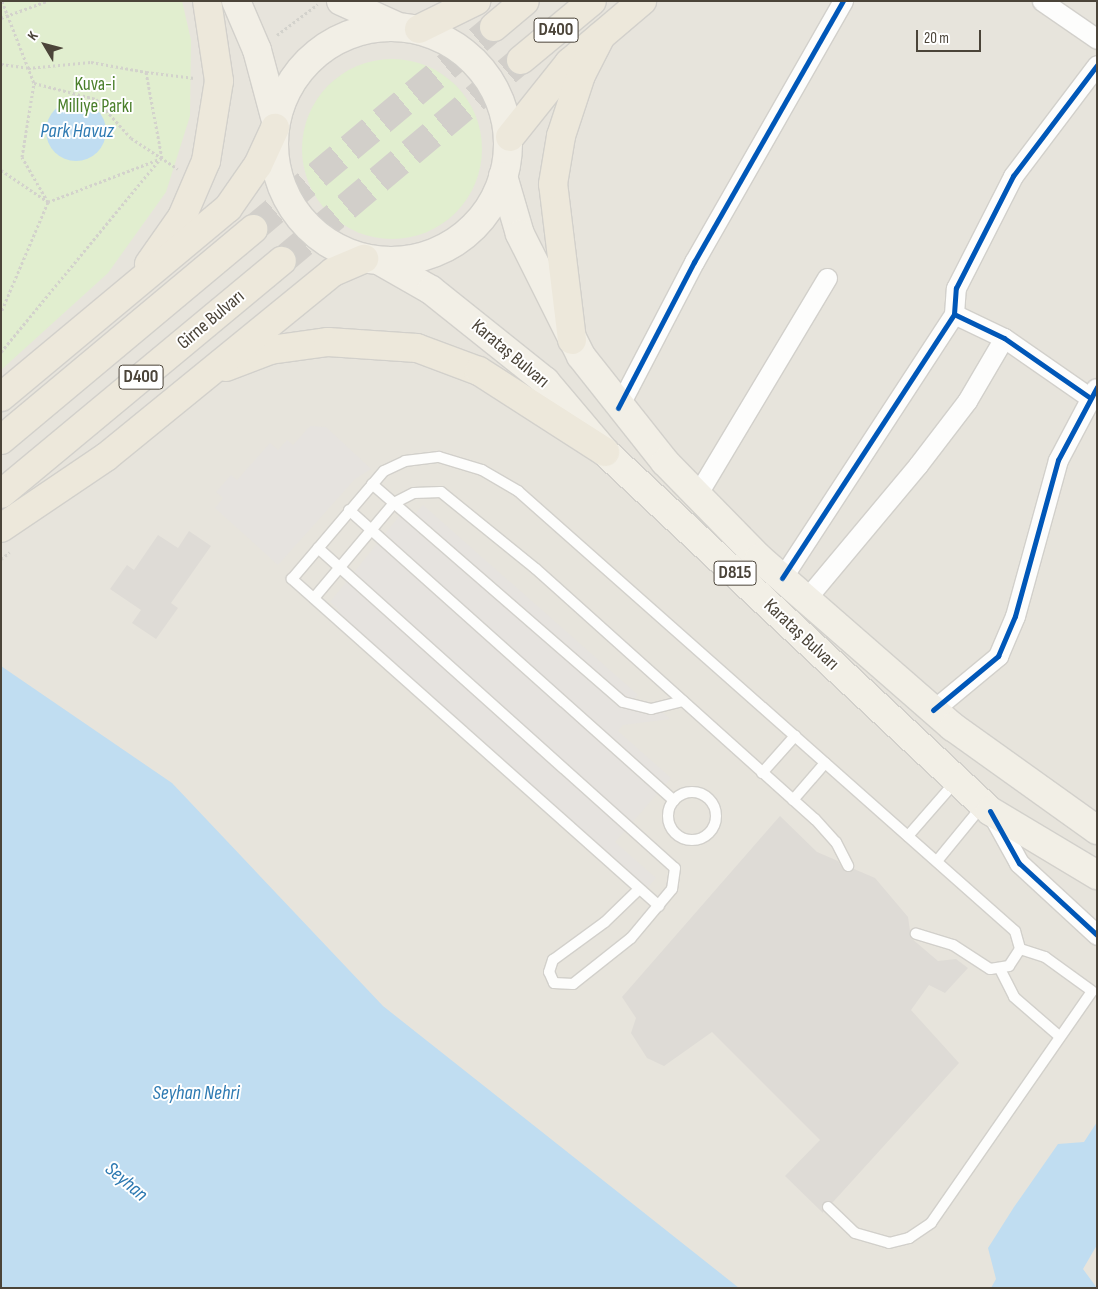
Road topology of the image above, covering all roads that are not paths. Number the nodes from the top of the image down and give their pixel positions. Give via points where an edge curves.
1 (206, 1) edge
2 (236, 1) edge
3 (341, 1) edge
4 (476, 1) edge
5 (525, 1) edge
6 (592, 1) edge
7 (642, 1) edge
8 (843, 1) edge
9 (1042, 1) edge
10 (408, 27) junction
11 (494, 27) tunnel mouth
12 (601, 36) junction
13 (1097, 39) edge
14 (521, 60) tunnel mouth
15 (1097, 65) edge
16 (275, 123) junction
17 (510, 137) junction
18 (502, 176) junction
19 (253, 229) tunnel mouth
20 (373, 260) junction
21 (282, 261) tunnel mouth
22 (827, 278) dead end
23 (954, 314) junction
24 (93, 319) junction
25 (1004, 338) junction
26 (572, 340) junction
27 (196, 379) junction
28 (1093, 392) edge
29 (1, 397) edge
30 (618, 408) junction
31 (1, 440) edge
32 (605, 452) junction
33 (106, 457) junction
34 (372, 484) junction
35 (1, 494) edge
36 (697, 495) junction
37 (394, 503) junction
38 (349, 510) junction
39 (1, 528) edge
40 (371, 530) junction
41 (1, 544) edge
42 (318, 548) junction
43 (340, 567) junction
44 (782, 578) junction
45 (314, 598) junction
46 (806, 599) junction
47 (683, 701) junction
48 (933, 710) junction
49 (794, 736) junction
50 (825, 763) junction
51 (762, 773) junction
52 (957, 780) junction
53 (793, 800) junction
54 (674, 801) junction
55 (987, 808) junction
56 (1097, 830) edge
57 (908, 836) junction
58 (936, 861) junction
59 (848, 866) dead end
60 (1097, 876) edge
61 (638, 889) junction
62 (659, 906) junction
63 (916, 934) dead end
64 (1097, 935) edge
65 (1020, 949) junction
66 (1000, 968) junction
67 (1059, 1036) junction
68 (828, 1207) dead end

1 - 24 highway via 218,81 201,180 159,255
2 - 16 main road, Karataş Bulvarı via 257,50
3 - 10 main road
4 - 10 highway
5 - 11 highway, D400
6 - 14 highway, D400
7 - 12 highway
8 - 30 street via 694,262
9 - 13 street
10 - 16 main road via 352,32 322,48 294,78
10 - 17 main road via 450,42 482,68 504,109
12 - 17 highway via 569,62
12 - 26 highway via 578,84 561,136 552,184
15 - 23 street via 1013,176 956,288
16 - 20 main road, Karataş Bulvarı via 277,173 298,216 329,244
16 - 24 highway via 258,165 228,208
17 - 18 main road
18 - 20 main road via 483,217 445,248 408,260
18 - 26 main road, Karataş Bulvarı / D815 via 520,234
19 - 31 highway, D400
20 - 27 highway via 333,272
20 - 32 main road, Karataş Bulvarı / D815 via 431,290 546,381
21 - 35 highway, Girne Bulvarı / D400
22 - 36 street
23 - 25 street
23 - 44 street
24 - 29 highway
25 - 28 street
25 - 46 street via 967,401
26 - 30 main road, Karataş Bulvarı / D815
27 - 32 highway via 270,350 328,342 417,348 479,371
27 - 33 highway
28 - 48 street via 1058,460 1015,616 998,656
30 - 36 main road, Karataş Bulvarı / D815
32 - 52 main road, Karataş Bulvarı / D815
33 - 39 highway
33 - 41 highway via 47,513
34 - 37 lane
34 - 38 lane
34 - 49 lane via 394,465 428,457 460,462 500,480
36 - 44 main road, Karataş Bulvarı / D815
37 - 40 lane
37 - 47 lane via 622,702 651,709
37 - 47 lane via 414,492 432,490 457,502
38 - 40 lane
38 - 42 lane
40 - 43 lane
40 - 54 lane
42 - 43 lane
42 - 45 lane via 292,579
43 - 45 lane
43 - 62 lane via 671,861 675,884
44 - 46 main road, Karataş Bulvarı / D815
45 - 61 lane
46 - 48 main road, Karataş Bulvarı / D815
47 - 51 lane
48 - 56 main road, Karataş Bulvarı / D815
49 - 50 lane
49 - 51 lane
50 - 53 lane
50 - 57 lane
51 - 53 lane
52 - 55 main road, Karataş Bulvarı / D815
52 - 57 lane
53 - 59 lane via 836,842
54 - 54 lane via 686,792 708,797 717,818 711,832 691,840 677,835 668,822
55 - 58 lane
55 - 60 main road, Karataş Bulvarı / D815
55 - 64 street via 1019,863
57 - 58 lane
58 - 65 lane via 1015,930
61 - 62 lane
61 - 62 lane via 605,922 553,960 549,972 554,983 574,984 622,946
63 - 66 lane via 953,945 982,966
65 - 66 lane via 1014,962
65 - 67 lane via 1045,957 1092,991
66 - 67 lane via 1014,997
67 - 68 lane via 920,1232 900,1242 877,1242 845,1226

